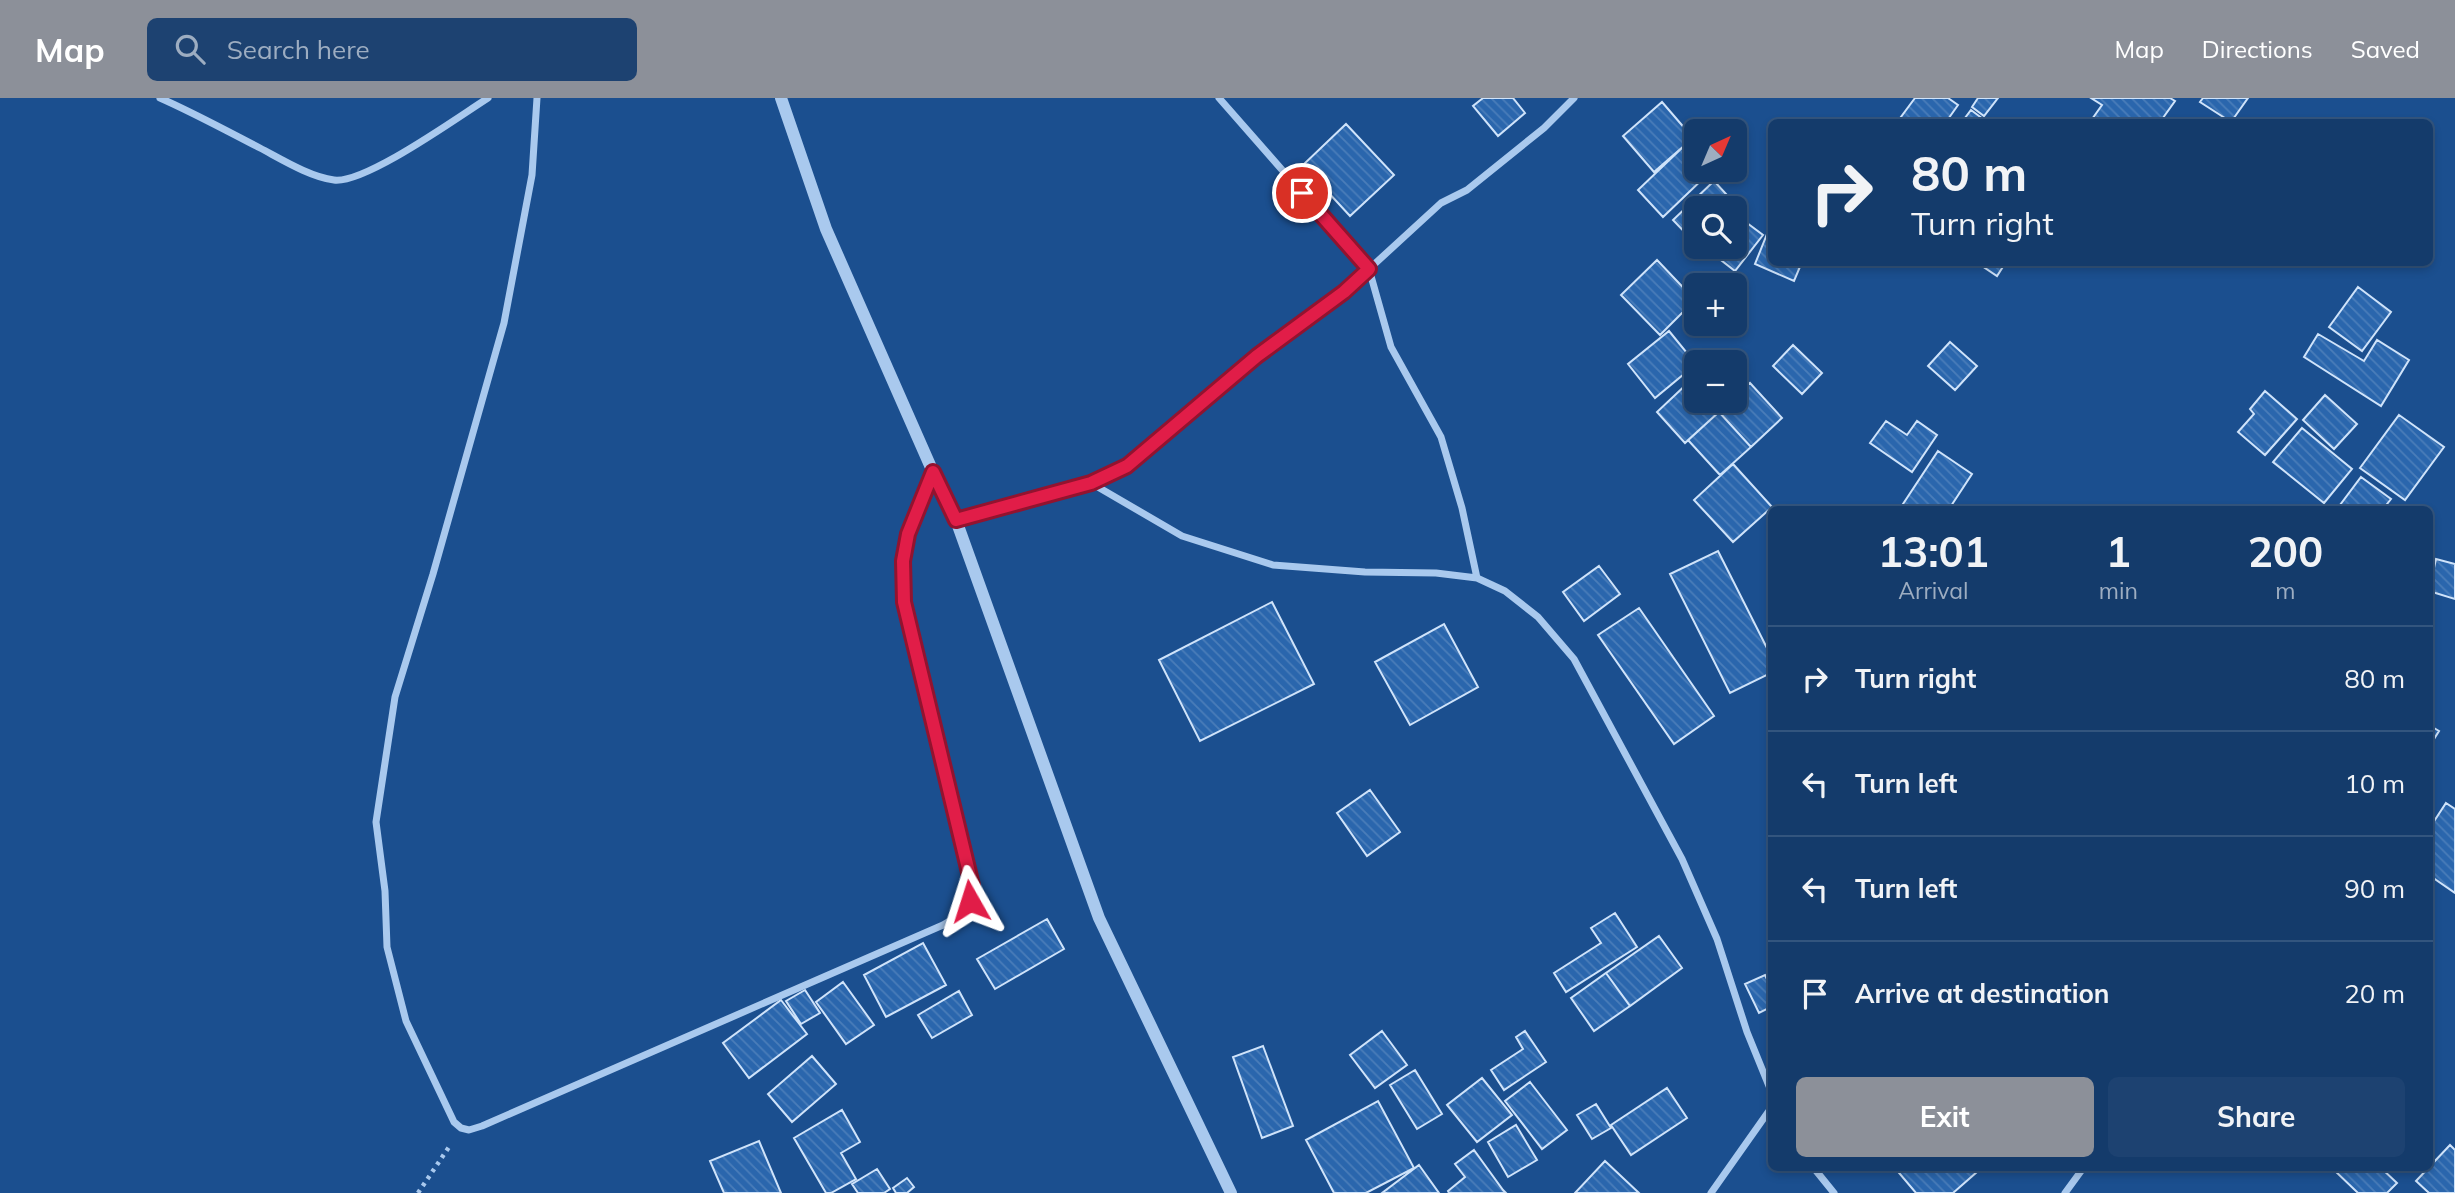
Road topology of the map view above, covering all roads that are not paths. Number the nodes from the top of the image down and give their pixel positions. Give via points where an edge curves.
1 (160, 98) edge
2 (488, 98) edge
3 (537, 98) edge
4 (781, 98) edge
5 (1219, 98) edge
6 (1574, 98) edge
7 (170, 100) edge
8 (1369, 269) junction
9 (933, 472) junction
10 (1091, 483) junction
11 (956, 520) junction
12 (1477, 578) junction
13 (1768, 1084) edge
14 (1768, 1112) edge
15 (1815, 1171) edge
16 (2081, 1171) edge
17 (1231, 1193) edge
18 (1711, 1193) edge
19 (1834, 1193) edge
20 (2065, 1193) edge

1 - 7 street
2 - 7 street via 362,174 335,180 294,166
3 - 9 street via 532,175 504,323 395,697 376,822 387,947 406,1021 460,1128 482,1126 943,925 970,901 972,885 904,602 908,534
4 - 9 street via 827,229
5 - 8 street
6 - 8 street via 1467,190 1441,203
8 - 10 street via 1127,466
8 - 12 street via 1391,347 1441,437
9 - 11 street
10 - 11 street
10 - 12 street via 1182,536 1272,565
11 - 17 street via 1099,918
12 - 13 street via 1505,591 1538,617 1574,659 1682,859 1717,939
14 - 18 street
15 - 19 street
16 - 20 street

